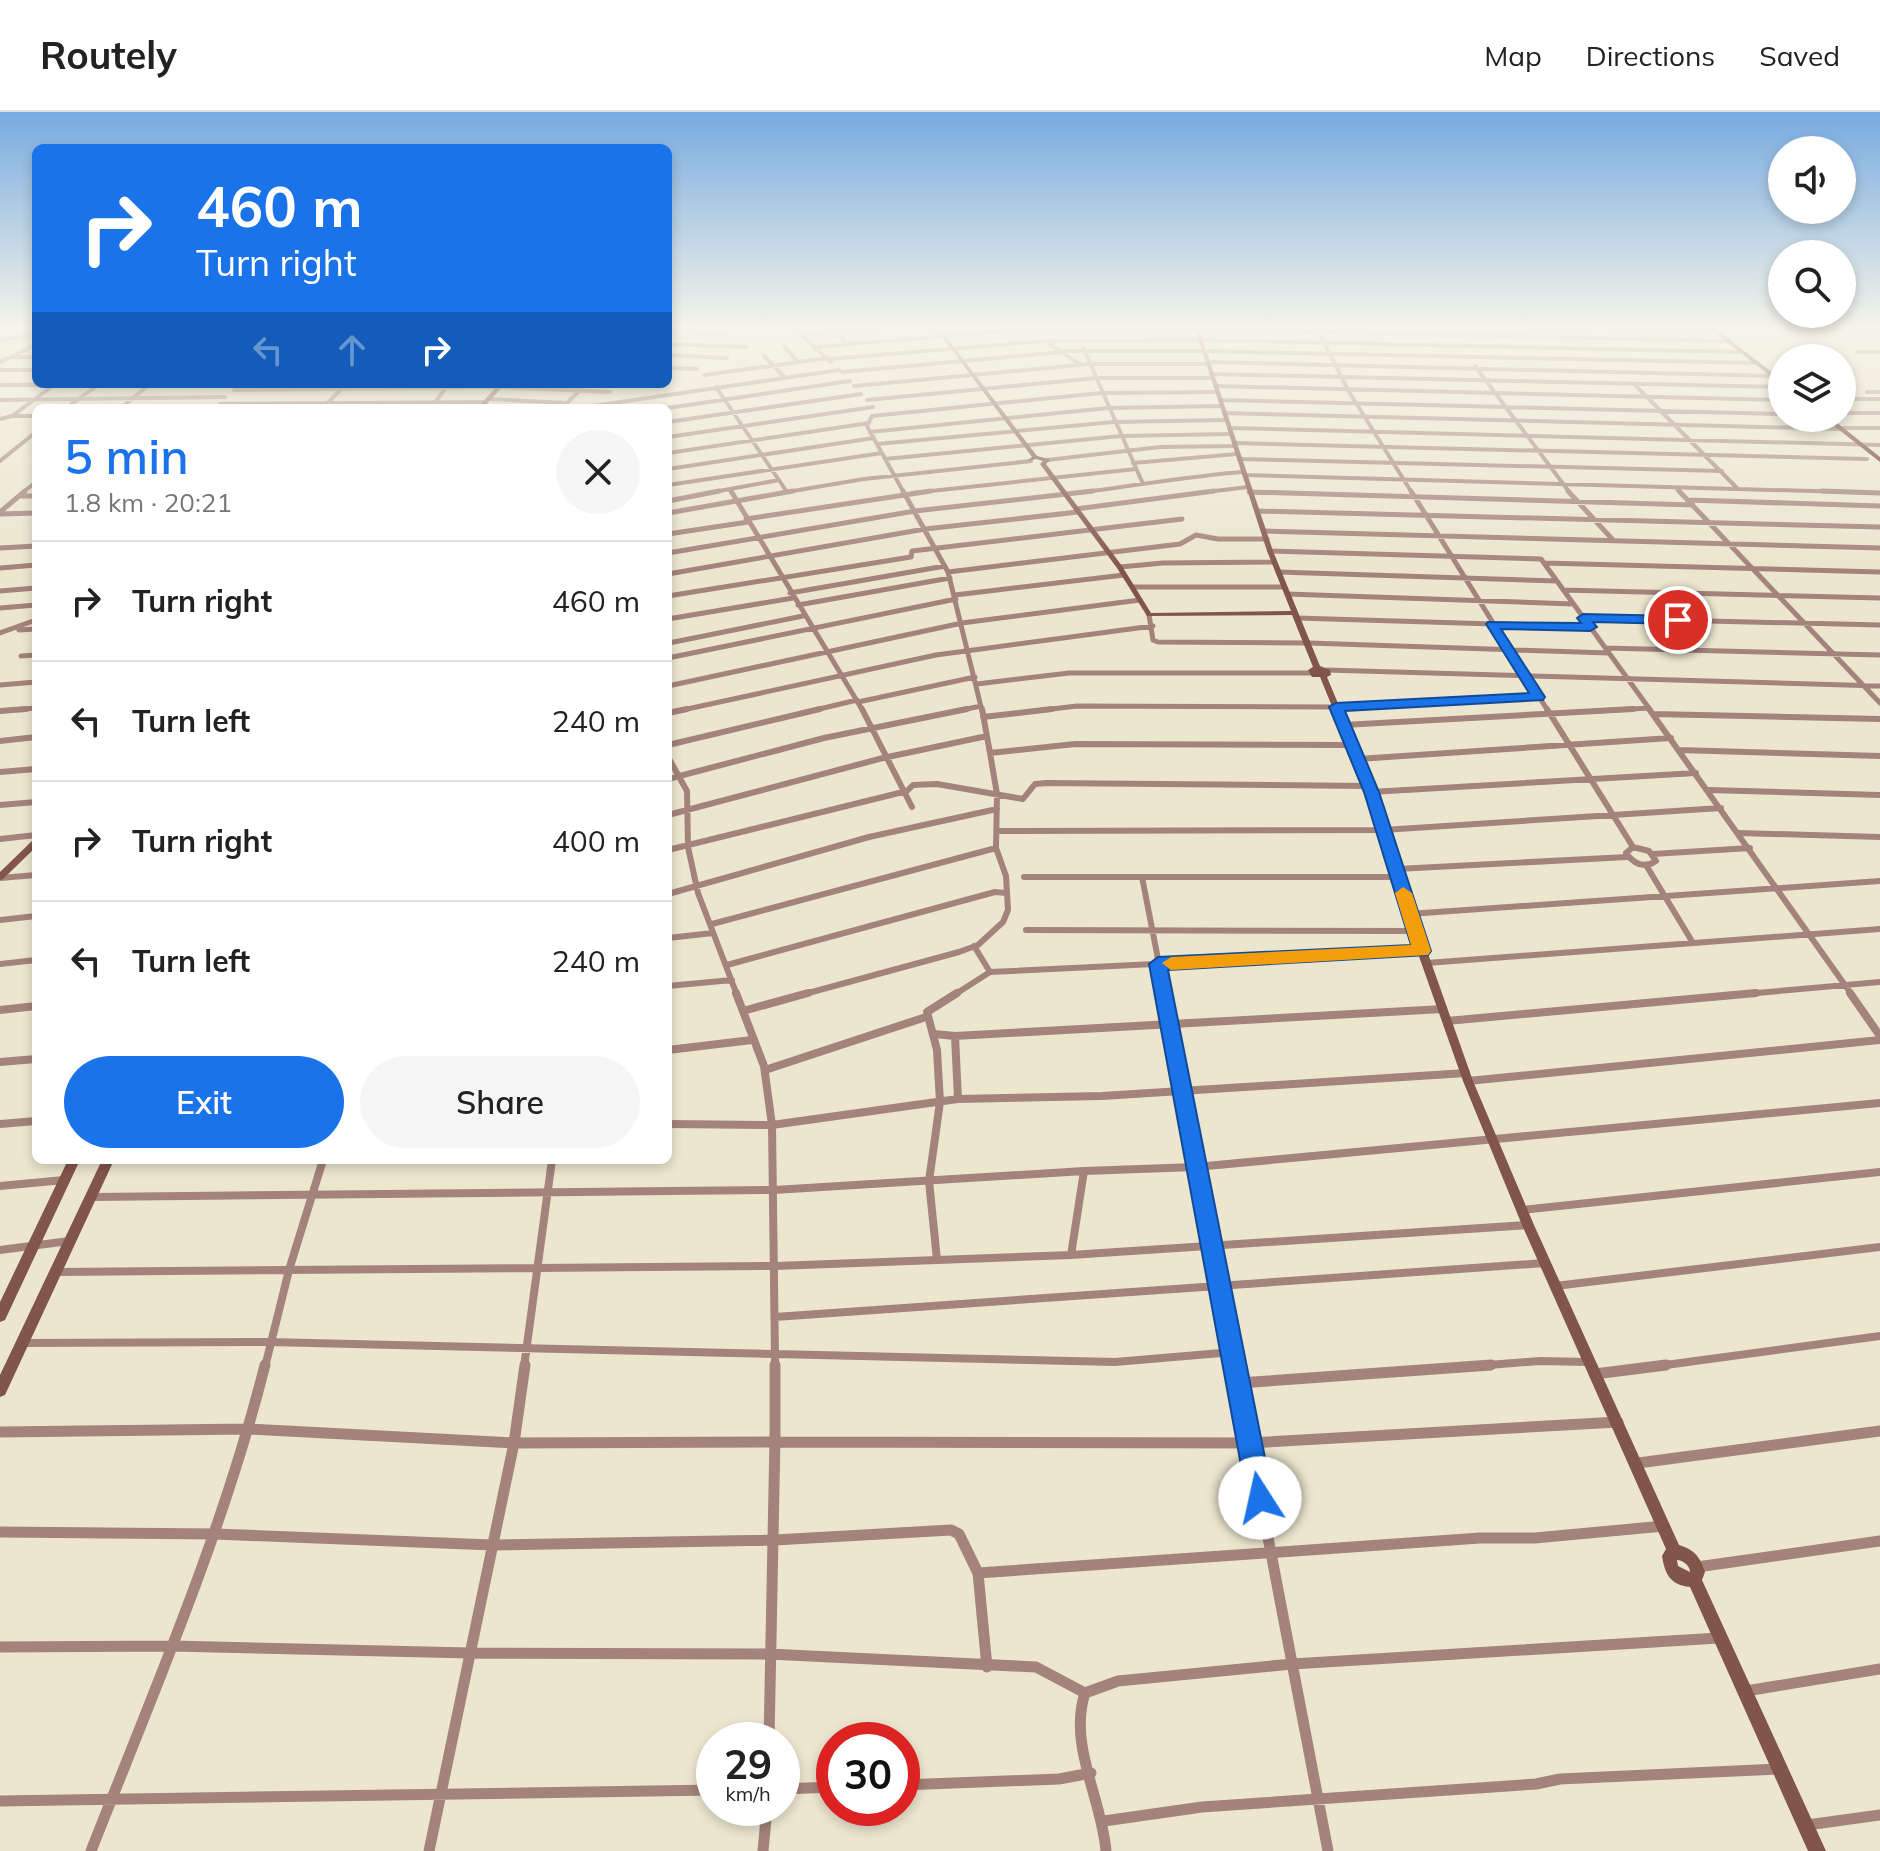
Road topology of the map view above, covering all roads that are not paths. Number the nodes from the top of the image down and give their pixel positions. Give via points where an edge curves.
1 (24, 407) edge
2 (730, 407) edge
3 (767, 407) edge
4 (872, 407) edge
5 (873, 407) edge
6 (955, 407) edge
7 (998, 407) edge
8 (1222, 407) edge
9 (1277, 407) edge
10 (1359, 407) edge
11 (1505, 407) edge
12 (1511, 407) edge
13 (1657, 407) edge
14 (1108, 408) junction
15 (1223, 410) junction
16 (1661, 411) junction
17 (733, 412) junction
18 (1856, 413) edge
19 (1880, 413) edge
20 (1768, 414) edge
21 (880, 415) junction
22 (12, 416) junction
23 (32, 416) edge
24 (1365, 417) junction
25 (0, 418) edge
26 (1006, 418) junction
27 (672, 421) edge
28 (1516, 421) junction
29 (1114, 422) junction
30 (869, 423) junction
31 (742, 426) junction
32 (1676, 426) junction
33 (1768, 427) edge
34 (1856, 428) edge
35 (1880, 428) edge
36 (1016, 430) junction
37 (1230, 431) junction
38 (1374, 432) junction
39 (1845, 432) edge
40 (32, 435) edge
41 (672, 436) edge
42 (1121, 436) junction
43 (1527, 436) junction
44 (874, 438) junction
45 (752, 440) junction
46 (1693, 441) junction
47 (1234, 444) junction
48 (1027, 445) junction
49 (1860, 445) junction
50 (1880, 445) edge
51 (1383, 447) junction
52 (1128, 451) junction
53 (672, 452) edge
54 (1538, 452) junction
55 (762, 455) junction
56 (884, 456) junction
57 (1238, 456) junction
58 (1708, 456) junction
59 (1033, 459) junction
60 (1867, 459) dead end
61 (1880, 460) edge
62 (0, 461) edge
63 (1045, 462) junction
64 (1133, 463) junction
65 (1393, 463) junction
66 (672, 468) edge
67 (1550, 468) junction
68 (1136, 469) junction
69 (772, 470) junction
70 (1722, 471) junction
71 (1244, 474) junction
72 (895, 476) junction
73 (1053, 478) junction
74 (1403, 479) junction
75 (779, 480) junction
76 (672, 484) edge
77 (1143, 484) junction
78 (1563, 484) junction
79 (32, 486) edge
80 (1676, 488) junction
81 (1738, 489) junction
82 (730, 490) junction
83 (1249, 490) junction
84 (787, 492) junction
85 (1880, 493) edge
86 (905, 494) junction
87 (1065, 495) junction
88 (20, 496) junction
89 (32, 496) edge
90 (1414, 497) junction
91 (672, 500) edge
92 (737, 501) junction
93 (1576, 502) junction
94 (1690, 502) junction
95 (1872, 505) junction
96 (1880, 506) edge
97 (915, 511) junction
98 (1077, 511) junction
99 (1257, 511) junction
100 (672, 512) edge
101 (1880, 512) edge
102 (0, 513) edge
103 (32, 513) edge
104 (1426, 516) junction
105 (1182, 519) dead end
106 (747, 520) junction
107 (1599, 521) junction
108 (1711, 524) junction
109 (1880, 527) edge
110 (925, 529) junction
111 (1091, 529) junction
112 (672, 533) edge
113 (1266, 535) junction
114 (1437, 535) junction
115 (757, 538) junction
116 (1613, 540) junction
117 (1730, 544) junction
118 (32, 546) edge
119 (0, 548) edge
120 (1880, 548) edge
121 (936, 549) junction
122 (1108, 551) junction
123 (1270, 551) junction
124 (672, 552) edge
125 (1450, 556) junction
126 (769, 558) junction
127 (1274, 562) junction
128 (1544, 563) junction
129 (32, 565) edge
130 (1120, 567) junction
131 (0, 568) edge
132 (1753, 568) junction
133 (948, 572) junction
134 (1278, 572) junction
135 (1880, 572) edge
136 (672, 573) edge
137 (1124, 575) junction
138 (1464, 578) junction
139 (781, 579) junction
140 (1557, 581) junction
141 (1134, 587) junction
142 (32, 588) edge
143 (1563, 590) junction
144 (0, 591) edge
145 (1286, 591) junction
146 (672, 595) edge
147 (1778, 595) junction
148 (792, 596) junction
149 (955, 597) junction
150 (1880, 598) edge
151 (1140, 600) junction
152 (1478, 601) junction
153 (1573, 604) junction
154 (32, 605) edge
155 (798, 605) junction
156 (0, 608) edge
157 (1149, 615) junction
158 (803, 616) junction
159 (1296, 616) junction
160 (672, 618) edge
161 (1583, 618) junction
162 (32, 621) edge
163 (962, 623) junction
164 (1804, 623) junction
165 (1492, 624) junction
166 (1880, 625) edge
167 (1153, 626) junction
168 (811, 627) junction
169 (1590, 627) junction
170 (32, 629) edge
171 (9, 630) junction
172 (0, 633) edge
173 (672, 641) edge
174 (1309, 643) junction
175 (968, 650) junction
176 (1508, 650) junction
177 (826, 651) junction
178 (1607, 651) junction
179 (1833, 653) junction
180 (32, 655) edge
181 (1880, 655) edge
182 (21, 656) dead end
183 (672, 657) edge
184 (1320, 672) junction
185 (842, 675) junction
186 (1526, 678) junction
187 (1629, 680) junction
188 (976, 681) junction
189 (32, 682) edge
190 (0, 685) edge
191 (672, 685) edge
192 (1863, 685) junction
193 (1880, 686) edge
194 (1538, 697) junction
195 (858, 701) junction
196 (1880, 703) edge
197 (981, 706) junction
198 (1336, 707) junction
199 (32, 708) edge
200 (0, 711) edge
201 (1651, 711) junction
202 (672, 712) edge
203 (1549, 714) junction
204 (983, 717) junction
205 (1880, 719) edge
206 (1343, 725) junction
207 (873, 728) junction
208 (987, 736) junction
209 (32, 737) edge
210 (1671, 738) junction
211 (0, 741) edge
212 (672, 744) edge
213 (1351, 745) junction
214 (1568, 745) junction
215 (1679, 750) junction
216 (990, 753) junction
217 (1880, 756) edge
218 (887, 757) junction
219 (1358, 759) junction
220 (672, 763) edge
221 (32, 769) edge
222 (0, 772) edge
223 (1696, 773) junction
224 (680, 776) junction
225 (672, 778) edge
226 (1590, 779) junction
227 (1370, 789) junction
228 (1708, 790) junction
229 (907, 791) junction
230 (997, 794) junction
231 (1880, 795) edge
232 (32, 802) edge
233 (0, 805) edge
234 (912, 807) dead end
235 (1721, 808) junction
236 (997, 809) junction
237 (687, 810) junction
238 (672, 814) edge
239 (1613, 815) junction
240 (1383, 830) junction
241 (999, 831) junction
242 (1739, 833) junction
243 (32, 835) edge
244 (1880, 837) edge
245 (0, 839) edge
246 (32, 846) edge
247 (688, 847) junction
248 (1633, 847) junction
249 (996, 848) junction
250 (1750, 848) junction
251 (672, 849) edge
252 (1653, 854) junction
253 (1627, 857) junction
254 (1646, 865) junction
255 (1398, 873) junction
256 (32, 875) edge
257 (1024, 877) dead end
258 (1142, 877) junction
259 (0, 878) edge
260 (1880, 881) edge
261 (697, 888) junction
262 (1778, 888) junction
263 (672, 893) edge
264 (1006, 893) junction
265 (1665, 896) junction
266 (1409, 914) junction
267 (32, 916) edge
268 (0, 920) edge
269 (712, 929) junction
270 (1880, 929) edge
271 (1026, 930) dead end
272 (1152, 930) junction
273 (1415, 931) junction
274 (1810, 934) junction
275 (672, 937) edge
276 (1693, 943) junction
277 (974, 946) junction
278 (1422, 951) junction
279 (32, 960) edge
280 (1427, 963) junction
281 (0, 964) edge
282 (1158, 964) junction
283 (727, 965) junction
284 (990, 972) junction
285 (732, 980) junction
286 (1880, 982) edge
287 (1844, 985) junction
288 (672, 986) edge
289 (32, 1006) edge
290 (0, 1010) edge
291 (743, 1011) junction
292 (1445, 1015) junction
293 (926, 1017) junction
294 (1169, 1024) junction
295 (934, 1034) junction
296 (955, 1036) junction
297 (1880, 1038) edge
298 (752, 1040) junction
299 (672, 1050) edge
300 (32, 1059) edge
301 (0, 1062) edge
302 (765, 1070) junction
303 (1467, 1077) junction
304 (1182, 1091) junction
305 (958, 1099) junction
306 (940, 1102) junction
307 (1880, 1103) edge
308 (32, 1121) edge
309 (0, 1124) edge
310 (672, 1124) edge
311 (772, 1125) junction
312 (1493, 1140) junction
313 (72, 1164) edge
314 (106, 1164) edge
315 (322, 1164) edge
316 (552, 1164) edge
317 (1196, 1167) junction
318 (1084, 1171) junction
319 (1880, 1172) edge
320 (64, 1180) junction
321 (929, 1181) junction
322 (0, 1186) edge
323 (774, 1190) junction
324 (548, 1192) junction
325 (312, 1195) junction
326 (91, 1197) junction
327 (1522, 1210) junction
328 (1528, 1225) junction
329 (71, 1241) junction
330 (33, 1246) junction
331 (1212, 1246) junction
332 (1880, 1247) edge
333 (0, 1250) edge
334 (1071, 1255) junction
335 (937, 1260) junction
336 (1545, 1263) junction
337 (776, 1266) junction
338 (538, 1268) junction
339 (289, 1270) junction
340 (57, 1272) junction
341 (1220, 1285) junction
342 (1555, 1286) junction
343 (0, 1316) edge
344 (775, 1317) junction
345 (1880, 1336) edge
346 (269, 1342) junction
347 (23, 1343) junction
348 (527, 1348) junction
349 (1233, 1352) junction
350 (775, 1354) junction
351 (1588, 1362) junction
352 (1595, 1374) junction
353 (1239, 1383) junction
354 (0, 1390) edge
355 (1618, 1422) junction
356 (249, 1429) junction
357 (1880, 1431) edge
358 (0, 1432) edge
359 (775, 1442) junction
360 (514, 1443) junction
361 (1250, 1443) junction
362 (1638, 1463) junction
363 (1666, 1526) junction
364 (0, 1532) edge
365 (215, 1534) junction
366 (775, 1540) junction
367 (1880, 1541) edge
368 (492, 1545) junction
369 (1675, 1552) junction
370 (1270, 1553) junction
371 (978, 1573) junction
372 (1696, 1573) junction
373 (1719, 1638) junction
374 (172, 1646) junction
375 (0, 1647) edge
376 (470, 1653) junction
377 (769, 1654) junction
378 (1292, 1664) junction
379 (987, 1667) junction
380 (1880, 1669) edge
381 (1744, 1692) junction
382 (1085, 1693) junction
383 (769, 1722) edge
384 (1780, 1769) junction
385 (1091, 1773) junction
386 (920, 1784) edge
387 (696, 1790) edge
388 (441, 1793) junction
389 (112, 1799) junction
390 (1318, 1800) junction
391 (0, 1801) edge
392 (1880, 1815) edge
393 (1104, 1821) junction
394 (1805, 1825) junction
395 (765, 1826) edge
396 (91, 1851) edge
397 (429, 1851) edge
398 (763, 1851) edge
399 (1106, 1851) edge
400 (1328, 1851) edge
401 (1817, 1851) edge

1 - 22 street
2 - 17 street
3 - 17 street
4 - 31 street
5 - 21 street
6 - 21 street
7 - 26 main road
8 - 15 main road
9 - 15 street
10 - 24 street
11 - 28 street
12 - 16 street
13 - 16 street
14 - 15 street
14 - 26 street
14 - 29 street
15 - 24 street
15 - 29 street
15 - 37 main road
16 - 20 street
16 - 32 street
17 - 27 street
17 - 31 street
18 - 19 street
21 - 30 street
22 - 23 street
22 - 25 street
24 - 28 street
24 - 38 street
26 - 36 main road
26 - 44 street
28 - 32 street
28 - 43 street
29 - 36 street
29 - 42 street
30 - 44 street
30 - 45 street
31 - 41 street
31 - 45 street
32 - 33 street
32 - 46 street
34 - 35 street
36 - 44 street
36 - 48 main road
37 - 38 street
37 - 42 street
37 - 47 main road
38 - 43 street
38 - 51 street
39 - 49 main road
40 - 62 street
42 - 48 street
42 - 52 street
43 - 46 street
43 - 54 street
44 - 55 street
44 - 56 street
45 - 53 street
45 - 55 street
46 - 49 street
46 - 58 street
47 - 51 street
47 - 52 street
47 - 57 main road
48 - 56 street
48 - 59 main road
49 - 50 street
49 - 61 main road
51 - 54 street
51 - 65 street
52 - 63 street
52 - 64 street
54 - 58 street
54 - 67 street
55 - 66 street
55 - 69 street
56 - 69 street
56 - 72 street
57 - 64 street
57 - 65 street
57 - 71 main road
58 - 60 street
58 - 70 street
59 - 63 main road
59 - 72 street
63 - 73 main road
64 - 68 street
65 - 67 street
65 - 74 street
67 - 70 street
67 - 78 street
68 - 73 street
68 - 77 street
69 - 75 street
69 - 76 street
70 - 81 street
71 - 74 street
71 - 77 street
71 - 83 main road
72 - 84 street
72 - 86 street
73 - 86 street
73 - 87 main road
74 - 78 street
74 - 90 street
75 - 82 street
75 - 84 street
77 - 87 street
78 - 80 street
78 - 93 street
79 - 88 street
80 - 81 street
80 - 94 street
81 - 85 street
82 - 91 street
82 - 92 street
83 - 90 street
83 - 98 street
83 - 99 main road
84 - 92 street
86 - 97 street
86 - 106 street
87 - 97 street
87 - 98 main road
88 - 89 street
88 - 102 street
90 - 93 street
90 - 104 street
92 - 100 street
92 - 106 street
93 - 94 street
93 - 107 street
94 - 95 street
94 - 108 street
95 - 96 street
95 - 101 street
97 - 110 street
97 - 115 street
98 - 110 street
98 - 111 main road
99 - 104 street
99 - 113 main road
102 - 103 street
104 - 107 street
104 - 114 street
105 - 111 street
106 - 112 street
106 - 115 street
107 - 108 street
107 - 116 street
108 - 109 street
108 - 117 street
110 - 121 street
110 - 126 street
111 - 121 street
111 - 122 main road
113 - 114 street
113 - 122 street via 1196,535 1180,544
113 - 123 main road
114 - 116 street
114 - 125 street
115 - 124 street
115 - 126 street
116 - 117 street
117 - 120 street
117 - 132 street
118 - 119 street
121 - 133 street
121 - 139 street
122 - 130 main road
122 - 133 street
123 - 125 street
123 - 127 main road
125 - 128 street
125 - 138 street
126 - 136 street
126 - 139 street
127 - 130 street
127 - 134 main road
128 - 132 street
128 - 140 street
129 - 131 street
130 - 137 main road
132 - 135 street
132 - 147 street
133 - 148 street
133 - 149 street
133 - 155 street
134 - 138 street
134 - 145 main road
137 - 141 main road
137 - 149 street
138 - 140 street
138 - 152 street
139 - 146 street
139 - 148 street
140 - 143 street
141 - 145 street
141 - 151 main road
142 - 144 street
143 - 147 street
143 - 153 street
145 - 152 street
145 - 159 main road
147 - 150 street
147 - 164 street
148 - 155 street
148 - 160 street
149 - 163 street
149 - 168 street
151 - 157 main road
151 - 163 street
152 - 153 street
152 - 165 street
153 - 161 street
154 - 156 street
155 - 158 street
157 - 159 main road
157 - 167 street
158 - 168 street
158 - 173 street
159 - 165 street
159 - 174 main road
161 - 164 street
161 - 169 street
162 - 171 street
163 - 175 street
163 - 177 street
164 - 166 street
164 - 179 street
165 - 169 street
165 - 176 street
167 - 174 street via 1153,640 1158,642
167 - 175 street
168 - 177 street
168 - 183 street
169 - 178 street
170 - 171 street
171 - 172 street
174 - 176 street
174 - 184 main road
175 - 185 street
175 - 188 street
176 - 178 street
176 - 186 street
177 - 185 street
177 - 191 street
178 - 179 street
178 - 187 street
179 - 181 street
179 - 192 street
180 - 182 street
184 - 186 street
184 - 188 street via 1069,673
184 - 198 main road
185 - 195 street
185 - 202 street
186 - 187 street
186 - 194 street
187 - 192 street
187 - 201 street
188 - 195 street
188 - 197 street
189 - 190 street
192 - 193 street
192 - 196 street
194 - 198 street
194 - 203 street
195 - 207 street
195 - 212 street
197 - 204 street
197 - 207 street
198 - 204 street via 1077,706
198 - 206 main road
199 - 200 street
201 - 203 street
201 - 205 street
201 - 210 street
203 - 206 street
203 - 214 street
204 - 208 street
206 - 213 main road
207 - 218 street
207 - 224 street
208 - 216 street
208 - 218 street
209 - 211 street
210 - 214 street
210 - 215 street
213 - 216 street via 1075,744
213 - 219 main road
214 - 219 street
214 - 226 street
215 - 217 street
215 - 223 street
216 - 230 street
218 - 229 street
218 - 237 street
219 - 227 main road
220 - 224 street
221 - 222 street
223 - 226 street
223 - 228 street
224 - 225 street
224 - 237 street
226 - 227 street
226 - 239 street
227 - 230 street via 1047,783 1035,784 1023,799
227 - 240 main road
228 - 231 street
228 - 235 street
229 - 230 street via 928,784
229 - 234 street
229 - 247 street
230 - 236 street
232 - 233 street
235 - 239 street
235 - 242 street
236 - 241 street
236 - 261 street via 869,837
237 - 238 street
237 - 247 street
239 - 240 street
239 - 248 street
240 - 241 street
240 - 255 main road
241 - 249 street
242 - 244 street
242 - 250 street
243 - 245 street
246 - 259 main road
247 - 251 street
247 - 261 street
248 - 252 street
248 - 253 street
249 - 264 street
249 - 269 street
250 - 252 street
250 - 262 street
252 - 254 street via 1654,863
253 - 254 street
253 - 255 street
254 - 265 street
255 - 258 street
255 - 266 main road
256 - 259 street
257 - 258 street
258 - 272 street
260 - 262 street
261 - 263 street
261 - 269 street
262 - 265 street
262 - 274 street
264 - 277 street via 1003,922
264 - 283 street
265 - 266 street
265 - 276 street
266 - 273 main road
267 - 268 street
269 - 275 street
269 - 283 street
270 - 274 street
271 - 272 street
272 - 273 street
272 - 282 street
273 - 278 main road
274 - 276 street
274 - 287 street
276 - 280 street
277 - 284 street
277 - 291 street
278 - 280 main road
278 - 282 street
279 - 281 street
280 - 292 main road
282 - 284 street
282 - 294 street
283 - 285 street
284 - 293 street
285 - 288 street
285 - 291 street
286 - 287 street
287 - 292 street
287 - 297 street
289 - 290 street
291 - 298 street
292 - 294 street
292 - 303 main road
293 - 295 street
293 - 302 street
294 - 296 street
294 - 304 street
295 - 296 street
295 - 306 street
296 - 305 street
297 - 303 street
298 - 299 street
298 - 302 street
300 - 301 street
302 - 311 street
303 - 304 street
303 - 312 main road
304 - 305 street
304 - 317 street
305 - 306 street
306 - 311 street
306 - 321 street
307 - 312 street
308 - 309 street
310 - 311 street
311 - 323 street
312 - 317 street
312 - 327 main road
313 - 320 main road
314 - 326 main road
315 - 325 street
316 - 324 street
317 - 318 street
317 - 331 street
318 - 321 street
318 - 334 street
319 - 327 street
320 - 322 street
320 - 330 main road
321 - 323 street
321 - 335 street
323 - 324 street
323 - 337 street
324 - 325 street
324 - 338 street
325 - 326 street
325 - 339 street
326 - 329 main road
327 - 328 main road
328 - 331 street
328 - 336 main road
329 - 330 street
329 - 340 main road
330 - 333 street
330 - 343 main road
331 - 334 street
331 - 341 street
332 - 342 street
334 - 335 street
335 - 337 street
336 - 341 street
336 - 342 main road
337 - 338 street
337 - 344 street
338 - 339 street
338 - 348 street
339 - 340 street
339 - 346 street
340 - 347 main road
341 - 344 street
341 - 349 street
342 - 351 main road
344 - 350 street
345 - 352 street
346 - 347 street
346 - 348 street
346 - 356 street
347 - 354 main road
348 - 350 street
348 - 360 street
349 - 350 street via 1115,1362
349 - 353 street
350 - 359 street
351 - 352 main road
351 - 353 street
352 - 355 main road
353 - 361 street
355 - 361 street
355 - 362 main road
356 - 358 street
356 - 360 street
356 - 365 street
357 - 362 street
359 - 360 street
359 - 361 street
359 - 366 street
360 - 368 street
361 - 370 street
362 - 363 main road
363 - 369 main road
363 - 370 street
364 - 365 street
365 - 368 street
365 - 374 street
366 - 368 street
366 - 371 street via 951,1530 959,1534
366 - 377 street
367 - 372 street
368 - 376 street
369 - 372 main road via 1690,1557
369 - 372 main road via 1669,1556 1672,1570 1686,1580
370 - 371 street
370 - 378 street
371 - 379 street
372 - 373 main road
373 - 378 street
373 - 381 main road
374 - 375 street
374 - 376 street
374 - 389 street
376 - 377 street
376 - 388 street
377 - 379 street
377 - 383 street
378 - 382 street via 1118,1681
378 - 390 street
379 - 382 street via 1036,1667
380 - 381 street
381 - 384 main road
382 - 385 street via 1079,1705 1080,1728
384 - 390 street via 1560,1779
384 - 394 main road
385 - 386 street
385 - 393 street
387 - 388 street
388 - 389 street
388 - 397 street
389 - 391 street
389 - 396 street
390 - 393 street via 1202,1807
390 - 400 street
392 - 394 street
393 - 399 street
394 - 401 main road
395 - 398 street

